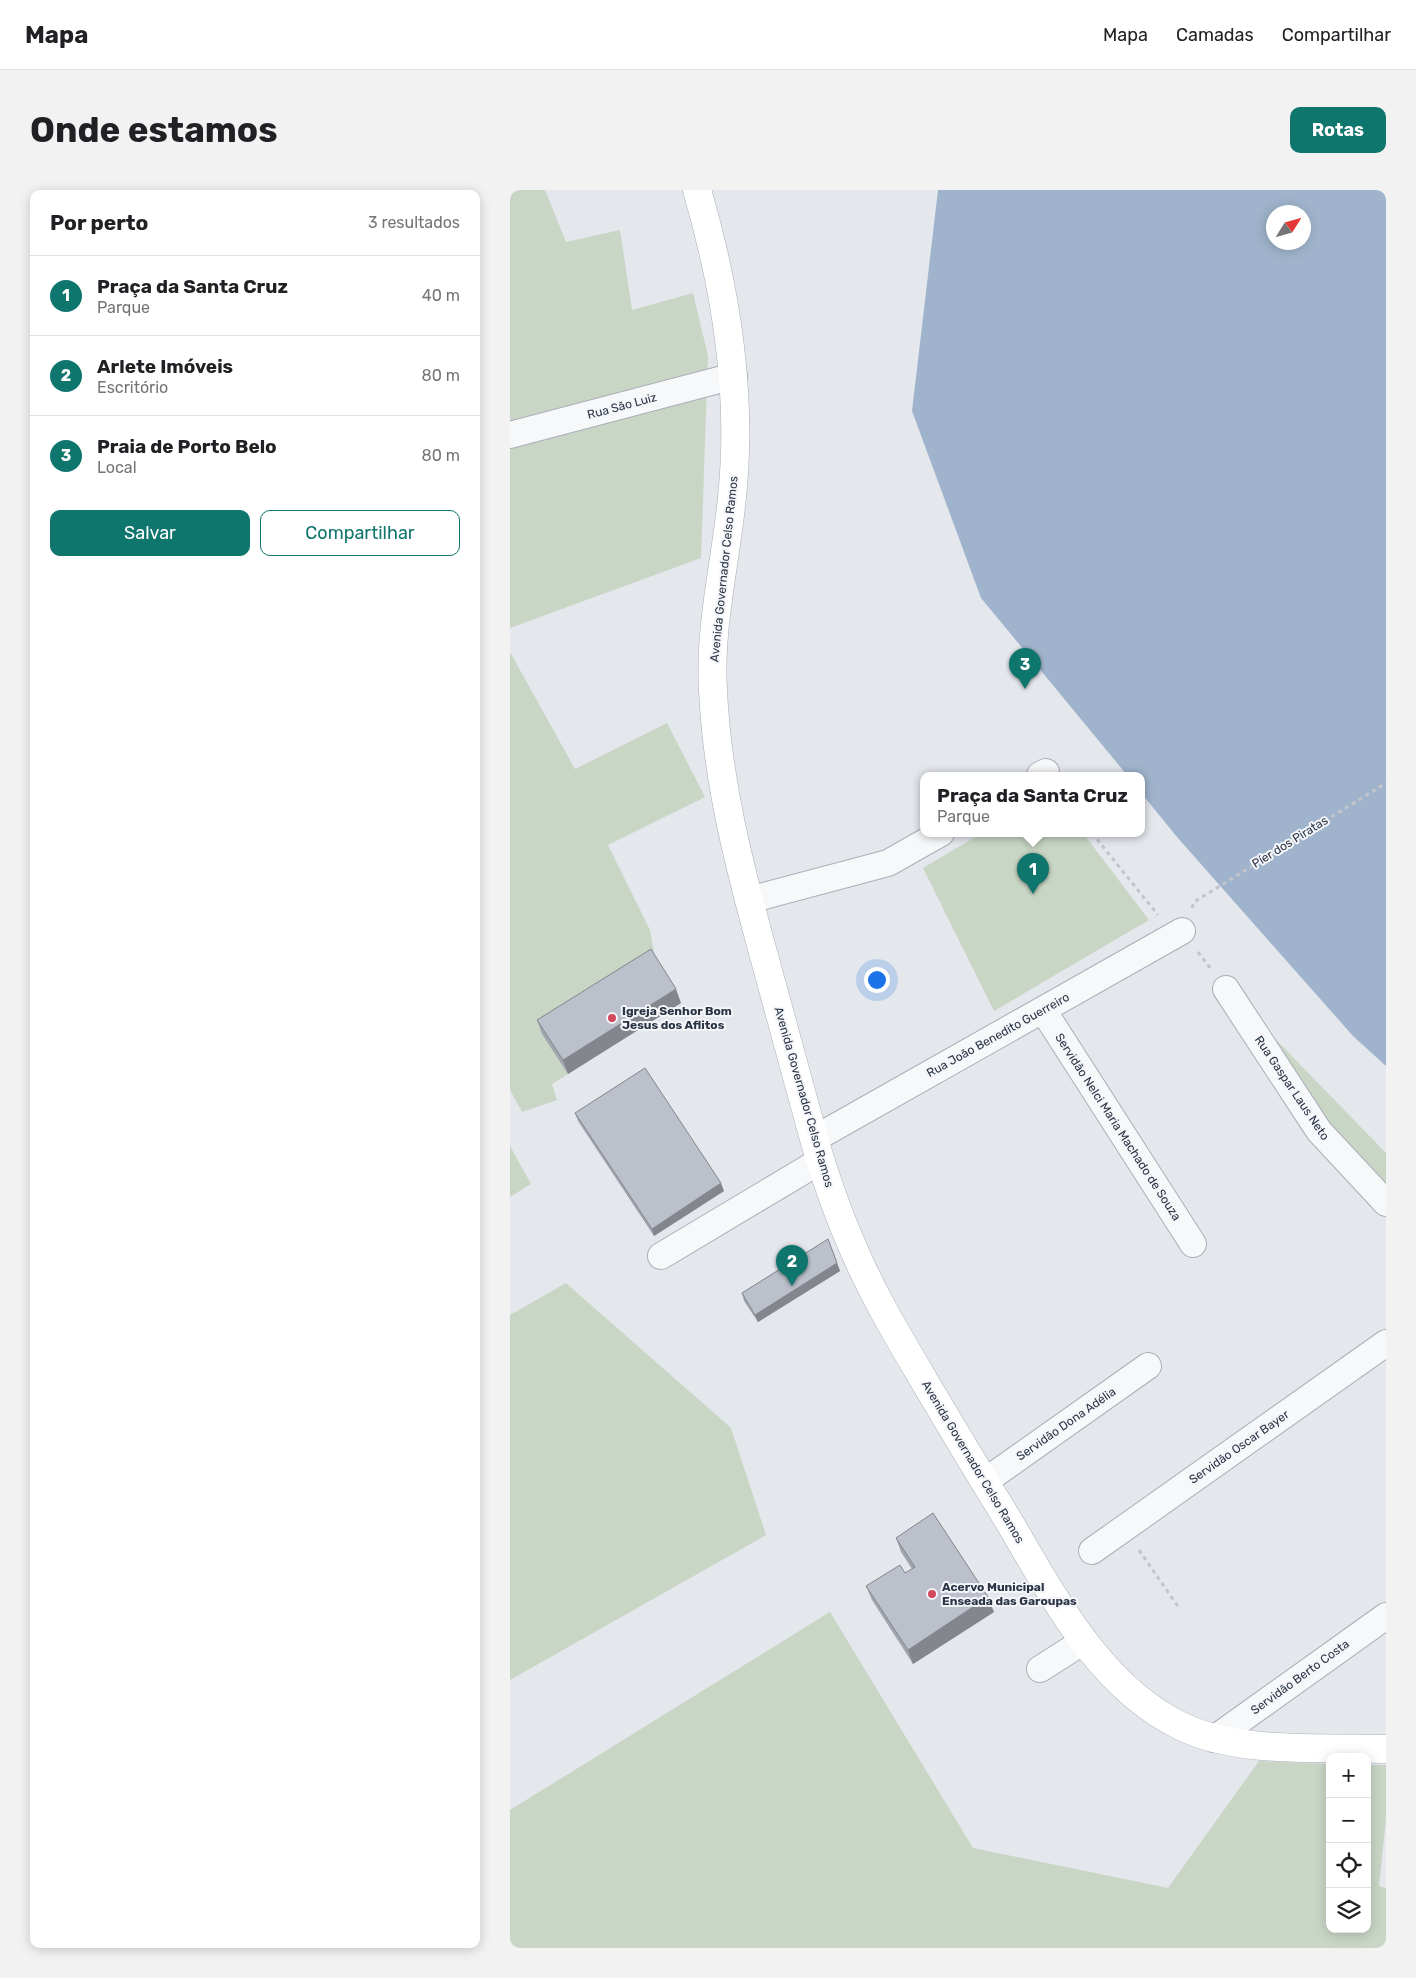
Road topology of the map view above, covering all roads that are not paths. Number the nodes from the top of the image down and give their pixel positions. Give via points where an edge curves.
1 (696, 190) edge
2 (734, 376) junction
3 (510, 435) edge
4 (934, 837) edge
5 (749, 900) junction
6 (1182, 931) road end
7 (1226, 989) road end
8 (1043, 1010) junction
9 (817, 1150) junction
10 (1386, 1202) edge
11 (1193, 1244) dead end
12 (661, 1256) dead end
13 (1386, 1343) edge
14 (1148, 1366) dead end
15 (984, 1482) junction
16 (1092, 1551) dead end
17 (1386, 1616) edge
18 (1084, 1641) junction
19 (1040, 1669) dead end
20 (1214, 1739) junction
21 (1386, 1749) edge

1 - 2 main road, Avenida Governador Celso Ramos via 716,265
2 - 3 street, Rua São Luiz
2 - 5 main road, Avenida Governador Celso Ramos via 734,478 714,644 712,687 722,783
4 - 5 street via 888,863
5 - 9 main road, Avenida Governador Celso Ramos
6 - 8 street, Rua João Benedito Guerreiro
7 - 10 street, Rua Gaspar Laus Neto via 1320,1131
8 - 9 street, Rua João Benedito Guerreiro
8 - 11 street, Servidão Nelci Maria Machado de Souza
9 - 12 street, Rua João Benedito Guerreiro
9 - 15 main road, Avenida Governador Celso Ramos via 841,1218 867,1276 903,1345
13 - 16 street, Servidão Oscar Bayer
14 - 15 street, Servidão Dona Adélia
15 - 18 main road, Avenida Governador Celso Ramos
17 - 20 street, Servidão Berto Costa
18 - 19 street
18 - 20 main road, Avenida Governador Celso Ramos via 1129,1691 1180,1726
20 - 21 main road, Avenida Governador Celso Ramos via 1258,1745

